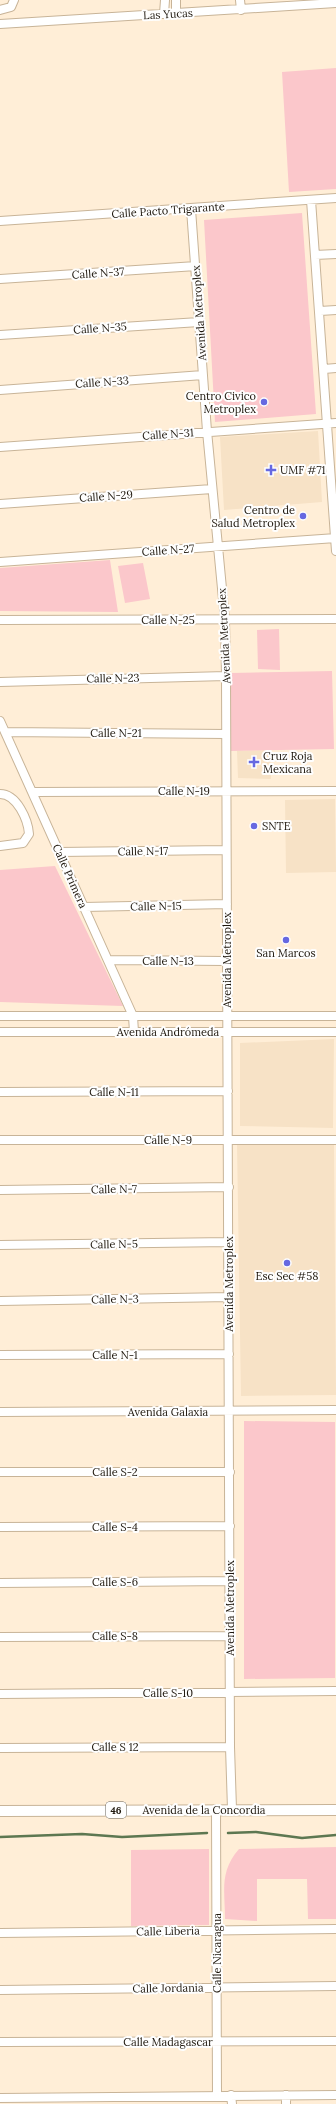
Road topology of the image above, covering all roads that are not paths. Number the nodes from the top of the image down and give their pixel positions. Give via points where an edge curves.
1 (14, 0) edge
2 (165, 0) edge
3 (176, 0) edge
4 (240, 0) edge
5 (336, 3) edge
6 (0, 10) edge
7 (241, 10) junction
8 (176, 13) junction
9 (164, 14) junction
10 (0, 24) edge
11 (336, 198) edge
12 (311, 200) junction
13 (192, 209) junction
14 (0, 221) edge
15 (336, 254) edge
16 (315, 256) junction
17 (196, 266) junction
18 (0, 279) edge
19 (336, 310) edge
20 (320, 311) junction
21 (199, 322) junction
22 (0, 334) edge
23 (336, 368) edge
24 (324, 369) junction
25 (203, 375) junction
26 (0, 390) edge
27 (332, 424) edge
28 (207, 431) junction
29 (0, 447) edge
30 (334, 481) edge
31 (212, 489) junction
32 (0, 504) edge
33 (336, 538) edge
34 (217, 546) junction
35 (336, 551) edge
36 (0, 562) edge
37 (336, 619) edge
38 (0, 620) edge
39 (224, 620) junction
40 (226, 676) junction
41 (0, 682) edge
42 (0, 721) edge
43 (6, 732) junction
44 (226, 734) junction
45 (336, 791) edge
46 (33, 792) junction
47 (227, 792) junction
48 (0, 794) edge
49 (0, 846) edge
50 (226, 850) junction
51 (59, 852) junction
52 (227, 904) junction
53 (84, 907) junction
54 (109, 960) junction
55 (226, 961) junction
56 (0, 1016) edge
57 (133, 1016) junction
58 (227, 1016) junction
59 (336, 1016) edge
60 (0, 1032) edge
61 (134, 1032) junction
62 (227, 1032) junction
63 (336, 1032) edge
64 (228, 1091) junction
65 (0, 1092) edge
66 (0, 1140) edge
67 (228, 1140) junction
68 (336, 1140) edge
69 (228, 1187) junction
70 (0, 1190) edge
71 (229, 1242) junction
72 (0, 1245) edge
73 (230, 1297) junction
74 (0, 1300) edge
75 (229, 1354) junction
76 (0, 1355) edge
77 (336, 1410) edge
78 (0, 1412) edge
79 (230, 1412) junction
80 (0, 1472) edge
81 (230, 1472) junction
82 (230, 1526) junction
83 (0, 1527) edge
84 (230, 1582) junction
85 (0, 1583) edge
86 (230, 1636) junction
87 (0, 1637) edge
88 (336, 1691) edge
89 (230, 1692) junction
90 (0, 1694) edge
91 (230, 1746) junction
92 (0, 1748) edge
93 (216, 1809) junction
94 (232, 1809) junction
95 (336, 1810) edge
96 (0, 1811) edge
97 (336, 1929) edge
98 (217, 1930) junction
99 (0, 1933) edge
100 (336, 1986) edge
101 (217, 1988) junction
102 (0, 1990) edge
103 (336, 2041) edge
104 (0, 2042) edge
105 (217, 2042) junction
106 (336, 2095) edge
107 (217, 2096) junction
108 (0, 2098) edge
109 (175, 2100) edge
110 (231, 2100) edge
111 (286, 2100) edge
112 (11, 2101) edge
113 (67, 2101) edge
114 (121, 2101) edge

1 - 6 street via 11,7
2 - 9 street
3 - 8 street
4 - 7 street
5 - 7 street, Las Yucas
7 - 8 street, Las Yucas
8 - 9 street, Las Yucas
9 - 10 street, Las Yucas
11 - 12 street, Calle Pacto Trigarante
12 - 13 street, Calle Pacto Trigarante
12 - 16 street
13 - 14 street, Calle Pacto Trigarante
13 - 17 street, Avenida Metroplex
15 - 16 street
16 - 20 street
17 - 18 street, Calle N-37
17 - 21 street, Avenida Metroplex
19 - 20 street
20 - 24 street
21 - 22 street, Calle N-35
21 - 25 street, Avenida Metroplex
23 - 24 street
24 - 27 street
25 - 26 street, Calle N-33
25 - 28 street, Avenida Metroplex
27 - 28 street, Calle N-31
27 - 30 street
28 - 29 street, Calle N-31
28 - 31 street, Avenida Metroplex
30 - 33 street
31 - 32 street, Calle N-29
31 - 34 street, Avenida Metroplex
33 - 34 street, Calle N-27
33 - 35 street
34 - 36 street, Calle N-27
34 - 39 street, Avenida Metroplex
37 - 39 street, Calle N-25
38 - 39 street, Calle N-25
39 - 40 street, Avenida Metroplex
40 - 41 street, Calle N-23
40 - 44 street, Avenida Metroplex
42 - 43 street, Calle Primera
43 - 44 street, Calle N-21
43 - 46 street, Calle Primera
44 - 47 street, Avenida Metroplex
45 - 47 street, Calle N-19
46 - 47 street, Calle N-19
46 - 51 street, Calle Primera
47 - 50 street, Avenida Metroplex
48 - 49 street via 15,800 29,829 23,843
50 - 51 street, Calle N-17
50 - 52 street, Avenida Metroplex
51 - 53 street, Calle Primera
52 - 53 street, Calle N-15
52 - 55 street, Avenida Metroplex
53 - 54 street, Calle Primera
54 - 55 street, Calle N-13
54 - 57 street, Calle Primera
55 - 58 street, Avenida Metroplex
56 - 57 street, Avenida Andrómeda
57 - 58 street, Avenida Andrómeda
57 - 61 street, Calle Primera
58 - 59 street, Avenida Andrómeda
58 - 62 street, Avenida Metroplex
60 - 61 street, Avenida Andrómeda
61 - 62 street, Avenida Andrómeda
62 - 63 street, Avenida Andrómeda
62 - 64 street, Avenida Metroplex
64 - 65 street, Calle N-11
64 - 67 street, Avenida Metroplex
66 - 67 street, Calle N-9
67 - 68 street, Calle N-9
67 - 69 street, Avenida Metroplex
69 - 70 street, Calle N-7
69 - 71 street, Avenida Metroplex
71 - 72 street, Calle N-5
71 - 73 street, Avenida Metroplex
73 - 74 street, Calle N-3
73 - 75 street, Avenida Metroplex
75 - 76 street, Calle N-1
75 - 79 street, Avenida Metroplex
77 - 79 street, Avenida Galaxia
78 - 79 street, Avenida Galaxia
79 - 81 street, Avenida Metroplex
80 - 81 street, Calle S-2
81 - 82 street, Avenida Metroplex
82 - 83 street, Calle S-4
82 - 84 street, Avenida Metroplex
84 - 85 street, Calle S-6
84 - 86 street, Avenida Metroplex
86 - 87 street, Calle S-8
86 - 89 street, Avenida Metroplex
88 - 89 street, Calle S-10
89 - 90 street, Calle S-10
89 - 91 street, Avenida Metroplex
91 - 92 street, Calle S 12
91 - 94 street, Avenida Metroplex
93 - 94 main road, Avenida de la Concordia / 46
93 - 96 main road, Avenida de la Concordia / 46
93 - 98 street, Calle Nicaragua
94 - 95 main road, Avenida de la Concordia / 46
97 - 98 street, Calle Liberia
98 - 99 street, Calle Liberia
98 - 101 street, Calle Nicaragua
100 - 101 street, Calle Jordania
101 - 102 street, Calle Jordania
101 - 105 street, Calle Nicaragua
103 - 105 street, Calle Madagascar
104 - 105 street, Calle Madagascar
105 - 107 street, Calle Nicaragua
106 - 111 street
107 - 109 street
107 - 110 street
108 - 112 street
109 - 114 street
110 - 111 street
112 - 113 street
113 - 114 street

